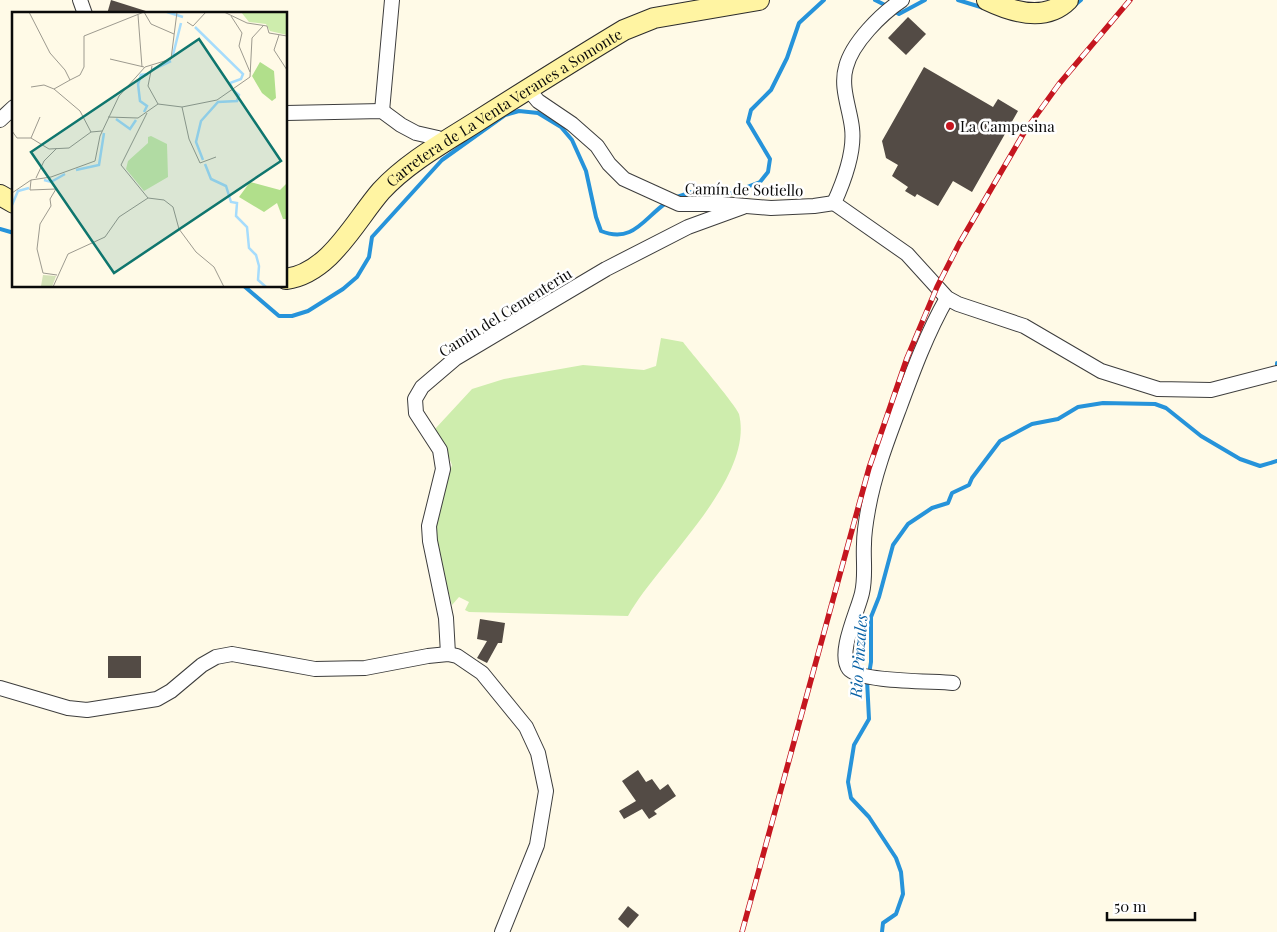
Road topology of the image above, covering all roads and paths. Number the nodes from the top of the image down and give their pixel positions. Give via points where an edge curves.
1 (80, 0) edge
2 (392, 0) edge
3 (759, 0) edge
4 (987, 0) edge
5 (1068, 0) edge
6 (896, 5) edge
7 (84, 12) edge
8 (528, 89) junction
9 (12, 109) edge
10 (382, 111) junction
11 (288, 113) edge
12 (0, 120) edge
13 (443, 143) junction
14 (0, 195) edge
15 (12, 202) edge
16 (834, 203) junction
17 (743, 207) junction
18 (288, 279) edge
19 (947, 298) junction
20 (1274, 374) edge
21 (448, 654) junction
22 (953, 683) dead end
23 (0, 688) edge
24 (502, 932) edge

1 - 7 street
2 - 10 street
3 - 8 street, Carretera de La Venta Veranes a Somonte via 654,18 624,30
4 - 5 street via 1020,12 1041,14 1061,7
6 - 16 street via 874,23 852,53 846,68 844,85 852,142 843,184
8 - 13 street, Carretera de La Venta Veranes a Somonte
8 - 17 street, Camín de Sotiello via 538,101 597,146 624,179 679,204
9 - 12 street
10 - 11 street
10 - 13 street via 400,125 438,138
13 - 18 street, Carretera de La Venta Veranes a Somonte via 412,162 381,191 346,238 314,269
14 - 15 street
16 - 17 street, Camín de Sotiello
16 - 19 street via 907,254
17 - 21 street, Camín del Cementeriu via 688,227 606,269 456,358 422,387 415,399 416,413 440,450 443,469 429,526 446,618
19 - 20 street via 1024,326 1101,371 1158,389 1212,390
19 - 22 street via 912,372 872,490 864,544 865,576 846,646 846,660 850,670 860,676
21 - 23 street via 365,668 315,669 232,654 216,657 202,665 157,699 87,710 68,708
21 - 24 street via 457,656 482,673 526,727 538,753 546,792 537,845

